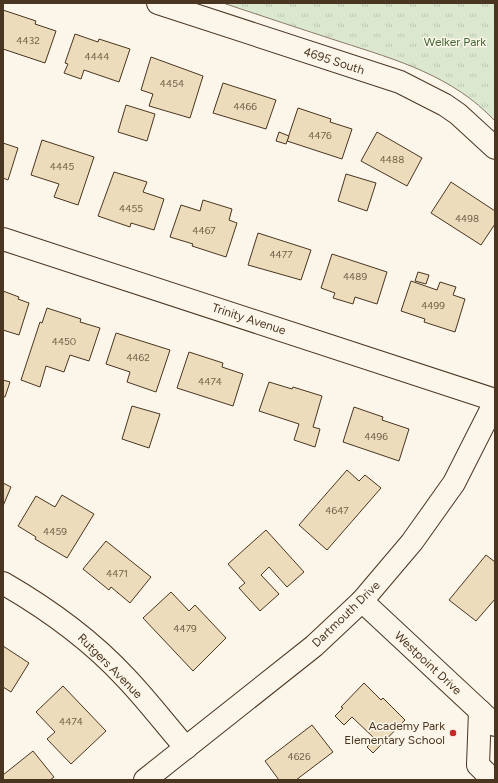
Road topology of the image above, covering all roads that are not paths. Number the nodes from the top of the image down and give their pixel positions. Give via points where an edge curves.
1 (158, 3) edge
2 (495, 148) edge
3 (3, 239) edge
4 (495, 401) edge
5 (3, 584) edge
6 (362, 601) junction
7 (487, 718) edge
8 (186, 748) junction
9 (145, 780) edge
10 (493, 780) edge

1 - 2 street, 4695 South via 400,82 458,114
3 - 4 street, Trinity Avenue
4 - 6 street, Dartmouth Drive via 454,484 412,542
5 - 8 street, Rutgers Avenue via 48,611 103,655
6 - 7 street, Westpoint Drive
6 - 8 street, Dartmouth Drive via 314,646
7 - 10 street via 478,765
8 - 9 street, Dartmouth Drive

